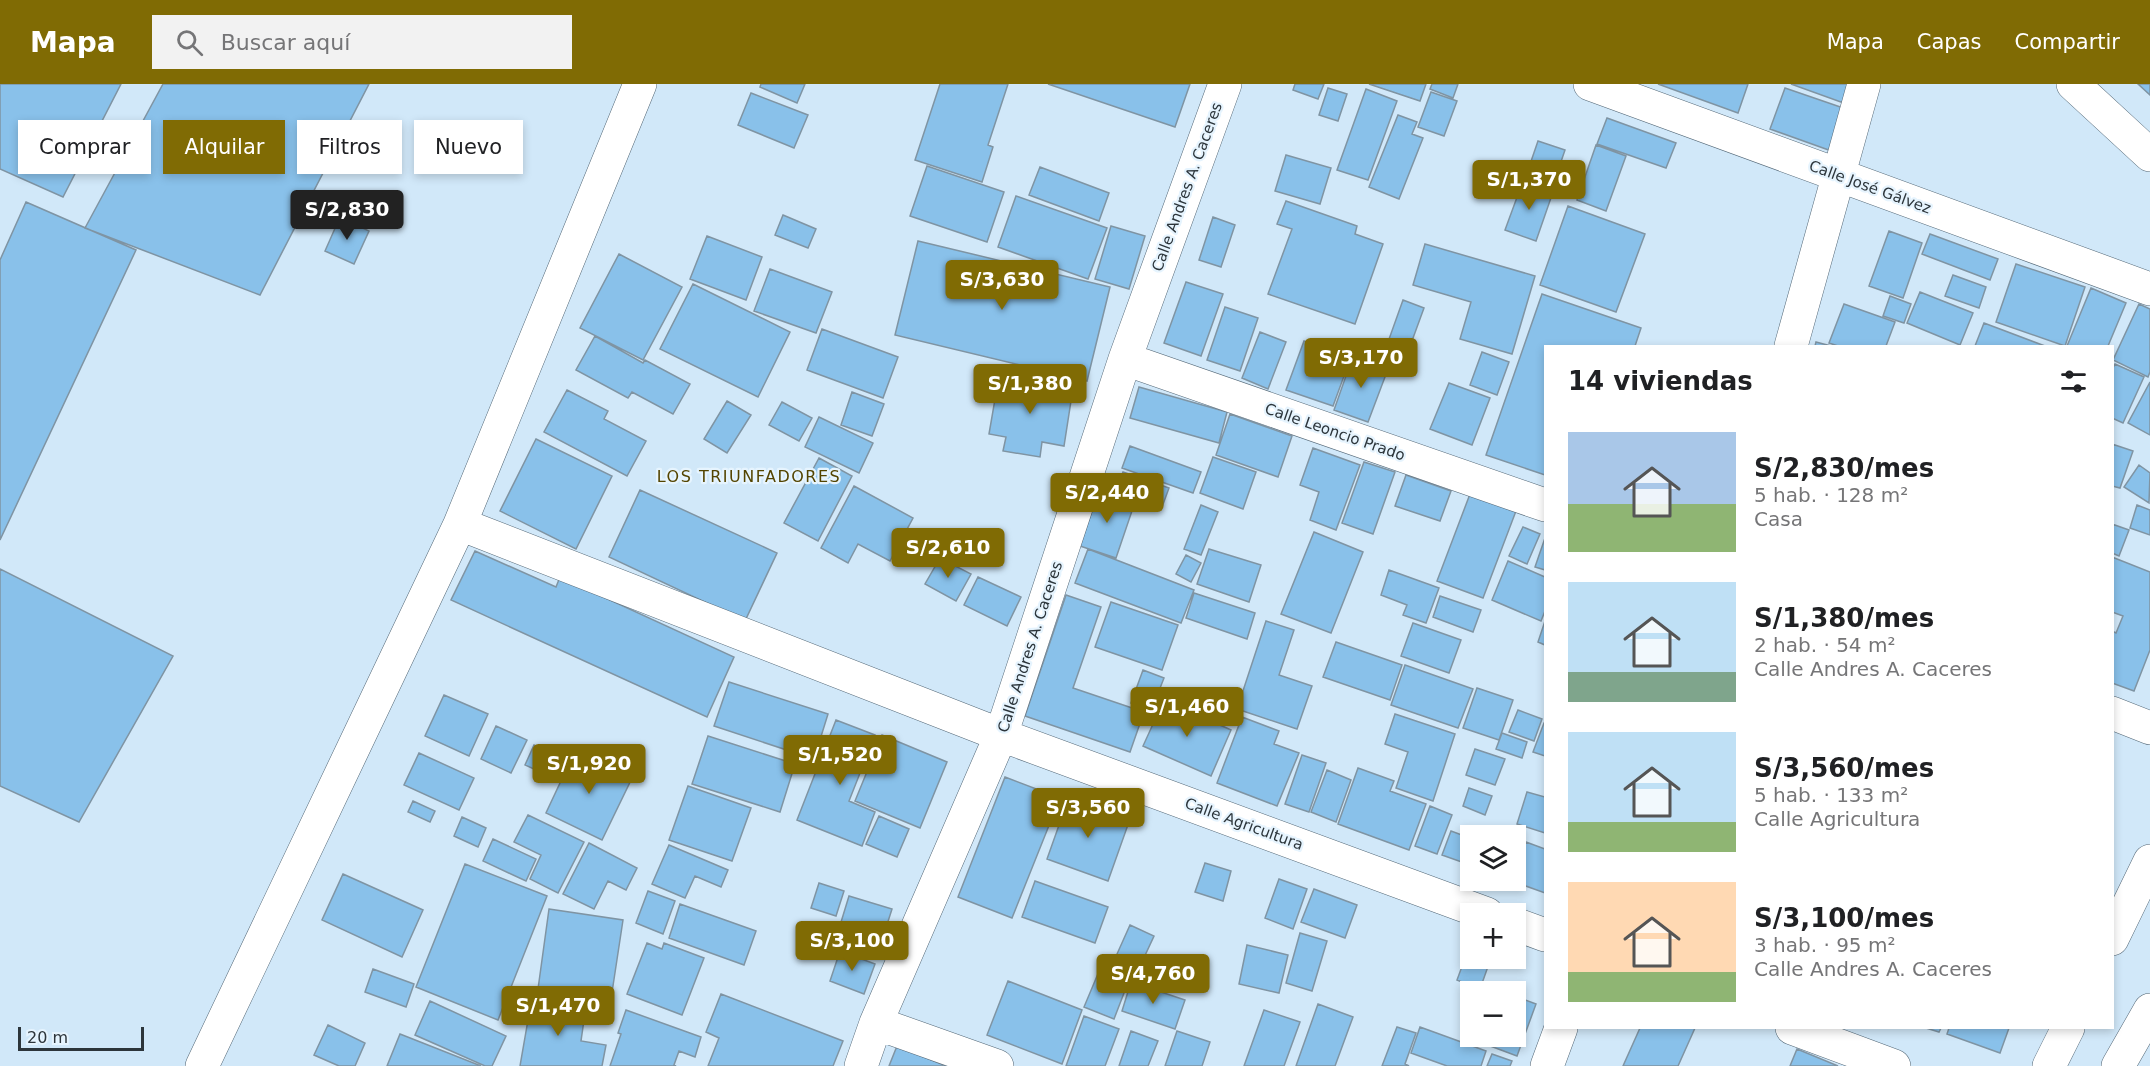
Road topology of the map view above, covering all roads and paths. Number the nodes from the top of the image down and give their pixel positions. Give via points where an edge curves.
1 (640, 84) edge
2 (1224, 84) edge
3 (1590, 84) edge
4 (1864, 84) edge
5 (2073, 84) edge
6 (2150, 155) edge
7 (1838, 176) junction
8 (2150, 289) edge
9 (1791, 345) edge
10 (1125, 359) junction
11 (1544, 505) edge
12 (460, 524) junction
13 (2114, 715) edge
14 (2150, 728) edge
15 (1001, 735) junction
16 (2150, 861) edge
17 (1460, 904) edge
18 (1526, 928) edge
19 (1544, 935) edge
20 (2114, 935) edge
21 (2150, 1010) edge
22 (876, 1023) junction
23 (1561, 1029) edge
24 (1795, 1029) edge
25 (2068, 1029) edge
26 (202, 1066) edge
27 (861, 1066) edge
28 (997, 1066) edge
29 (1547, 1066) edge
30 (1894, 1066) edge
31 (2049, 1066) edge
32 (2118, 1066) edge

1 - 12 street
2 - 10 street, Calle Andres A. Caceres
3 - 7 street, Calle José Gálvez
4 - 7 street
5 - 6 street
7 - 8 street, Calle José Gálvez
7 - 9 street
10 - 11 street, Calle Leoncio Prado
10 - 15 street, Calle Andres A. Caceres
12 - 15 street, Calle Agricultura
12 - 26 street
13 - 14 street
15 - 17 street, Calle Agricultura
15 - 22 street, Calle Andres A. Caceres
16 - 20 street
18 - 19 street
21 - 32 street
22 - 27 street, Calle Andres A. Caceres
22 - 28 street
23 - 29 street
24 - 30 street
25 - 31 street

